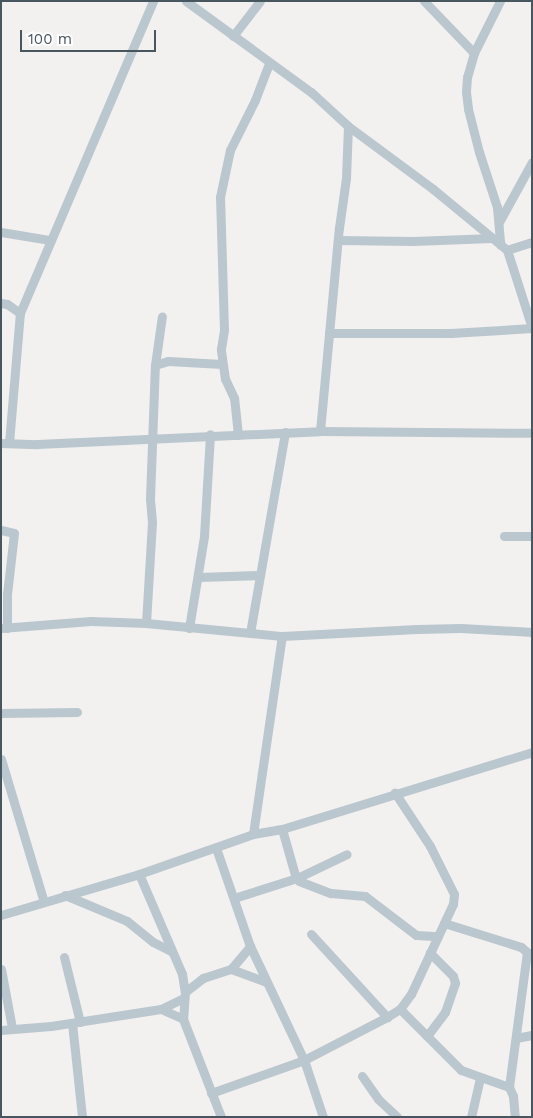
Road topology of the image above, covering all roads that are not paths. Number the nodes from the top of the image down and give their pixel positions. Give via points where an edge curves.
1 (153, 1) edge
2 (186, 1) edge
3 (260, 1) edge
4 (424, 1) edge
5 (500, 1) edge
6 (234, 36) junction
7 (474, 53) junction
8 (269, 63) junction
9 (348, 126) junction
10 (532, 162) edge
11 (499, 222) junction
12 (1, 232) edge
13 (492, 238) junction
14 (50, 240) junction
15 (338, 240) junction
16 (532, 242) edge
17 (504, 248) junction
18 (1, 303) edge
19 (20, 313) junction
20 (162, 316) dead end
21 (532, 328) edge
22 (329, 333) junction
23 (222, 364) junction
24 (155, 366) junction
25 (320, 431) junction
26 (285, 432) junction
27 (532, 433) edge
28 (210, 434) junction
29 (238, 435) junction
30 (152, 437) junction
31 (5, 443) edge
32 (1, 530) edge
33 (504, 536) dead end
34 (532, 536) edge
35 (260, 575) junction
36 (199, 577) junction
37 (146, 623) junction
38 (4, 628) edge
39 (190, 628) junction
40 (532, 632) edge
41 (250, 633) junction
42 (282, 636) junction
43 (77, 712) dead end
44 (1, 713) edge
45 (532, 752) edge
46 (1, 759) edge
47 (395, 793) junction
48 (282, 829) junction
49 (253, 834) junction
50 (216, 848) junction
51 (347, 854) dead end
52 (139, 874) junction
53 (296, 878) junction
54 (65, 896) junction
55 (234, 898) junction
56 (44, 902) junction
57 (1, 914) edge
58 (444, 923) junction
59 (311, 934) dead end
60 (438, 936) junction
61 (250, 946) junction
62 (171, 951) junction
63 (430, 953) junction
64 (64, 958) dead end
65 (1, 969) edge
66 (231, 969) junction
67 (182, 974) junction
68 (202, 978) junction
69 (266, 982) junction
70 (527, 983) edge
71 (184, 995) junction
72 (161, 1009) junction
73 (400, 1009) junction
74 (387, 1017) junction
75 (183, 1018) junction
76 (76, 1022) junction
77 (12, 1028) junction
78 (1, 1030) edge
79 (532, 1035) edge
80 (427, 1036) junction
81 (516, 1038) junction
82 (304, 1060) junction
83 (362, 1076) dead end
84 (480, 1078) junction
85 (509, 1087) junction
86 (211, 1093) junction
87 (82, 1117) edge
88 (221, 1117) edge
89 (324, 1117) edge
90 (397, 1117) edge
91 (471, 1117) edge
92 (515, 1117) edge

1 - 14 street
2 - 6 street
3 - 6 street
4 - 7 street
5 - 7 street
6 - 8 street
7 - 11 street via 467,77 468,109
8 - 9 street via 311,92
8 - 23 street via 230,150 220,197
9 - 13 street
9 - 15 street via 346,178
10 - 11 street
11 - 17 street
12 - 14 street
13 - 15 street
13 - 17 street
14 - 19 street
15 - 22 street
16 - 17 street
17 - 21 street
18 - 19 street
19 - 31 street
20 - 24 street
21 - 22 street via 451,333
22 - 25 street
23 - 24 street via 168,361
23 - 29 street via 224,379 234,398
24 - 30 street
25 - 26 street
25 - 27 street
26 - 29 street
26 - 35 street
28 - 29 street
28 - 30 street
28 - 36 street
30 - 31 street
30 - 37 street via 152,522
32 - 38 street via 14,533
33 - 34 street
35 - 36 street
35 - 41 street
36 - 39 street
37 - 38 street via 91,622
37 - 39 street
39 - 41 street
40 - 42 street via 426,629
41 - 42 street
42 - 49 street
43 - 44 street
45 - 47 street
46 - 56 street
47 - 48 street
47 - 58 street via 451,884 453,904
48 - 49 street
48 - 53 street
49 - 50 street
50 - 52 street
50 - 55 street
51 - 53 street
52 - 54 street
52 - 62 street
53 - 55 street
53 - 60 street via 331,893 365,896 416,935
54 - 56 street
54 - 62 street via 119,916 153,942
55 - 61 street
56 - 57 street
58 - 60 street
58 - 70 street via 526,949
59 - 74 street
60 - 63 street
61 - 66 street
61 - 69 street
62 - 67 street
63 - 73 street via 411,994
63 - 80 street via 453,976 455,983 445,1012
64 - 76 street
65 - 77 street
66 - 68 street
66 - 69 street
67 - 68 street
67 - 71 street
68 - 71 street
69 - 82 street
70 - 81 street
71 - 72 street
71 - 75 street
72 - 75 street
72 - 76 street
73 - 74 street
73 - 80 street
74 - 82 street
75 - 86 street
76 - 77 street
76 - 87 street
77 - 78 street
79 - 81 street
80 - 84 street via 461,1070
81 - 85 street
82 - 86 street
82 - 89 street
83 - 90 street
84 - 85 street
84 - 91 street
85 - 92 street via 514,1096
86 - 88 street

